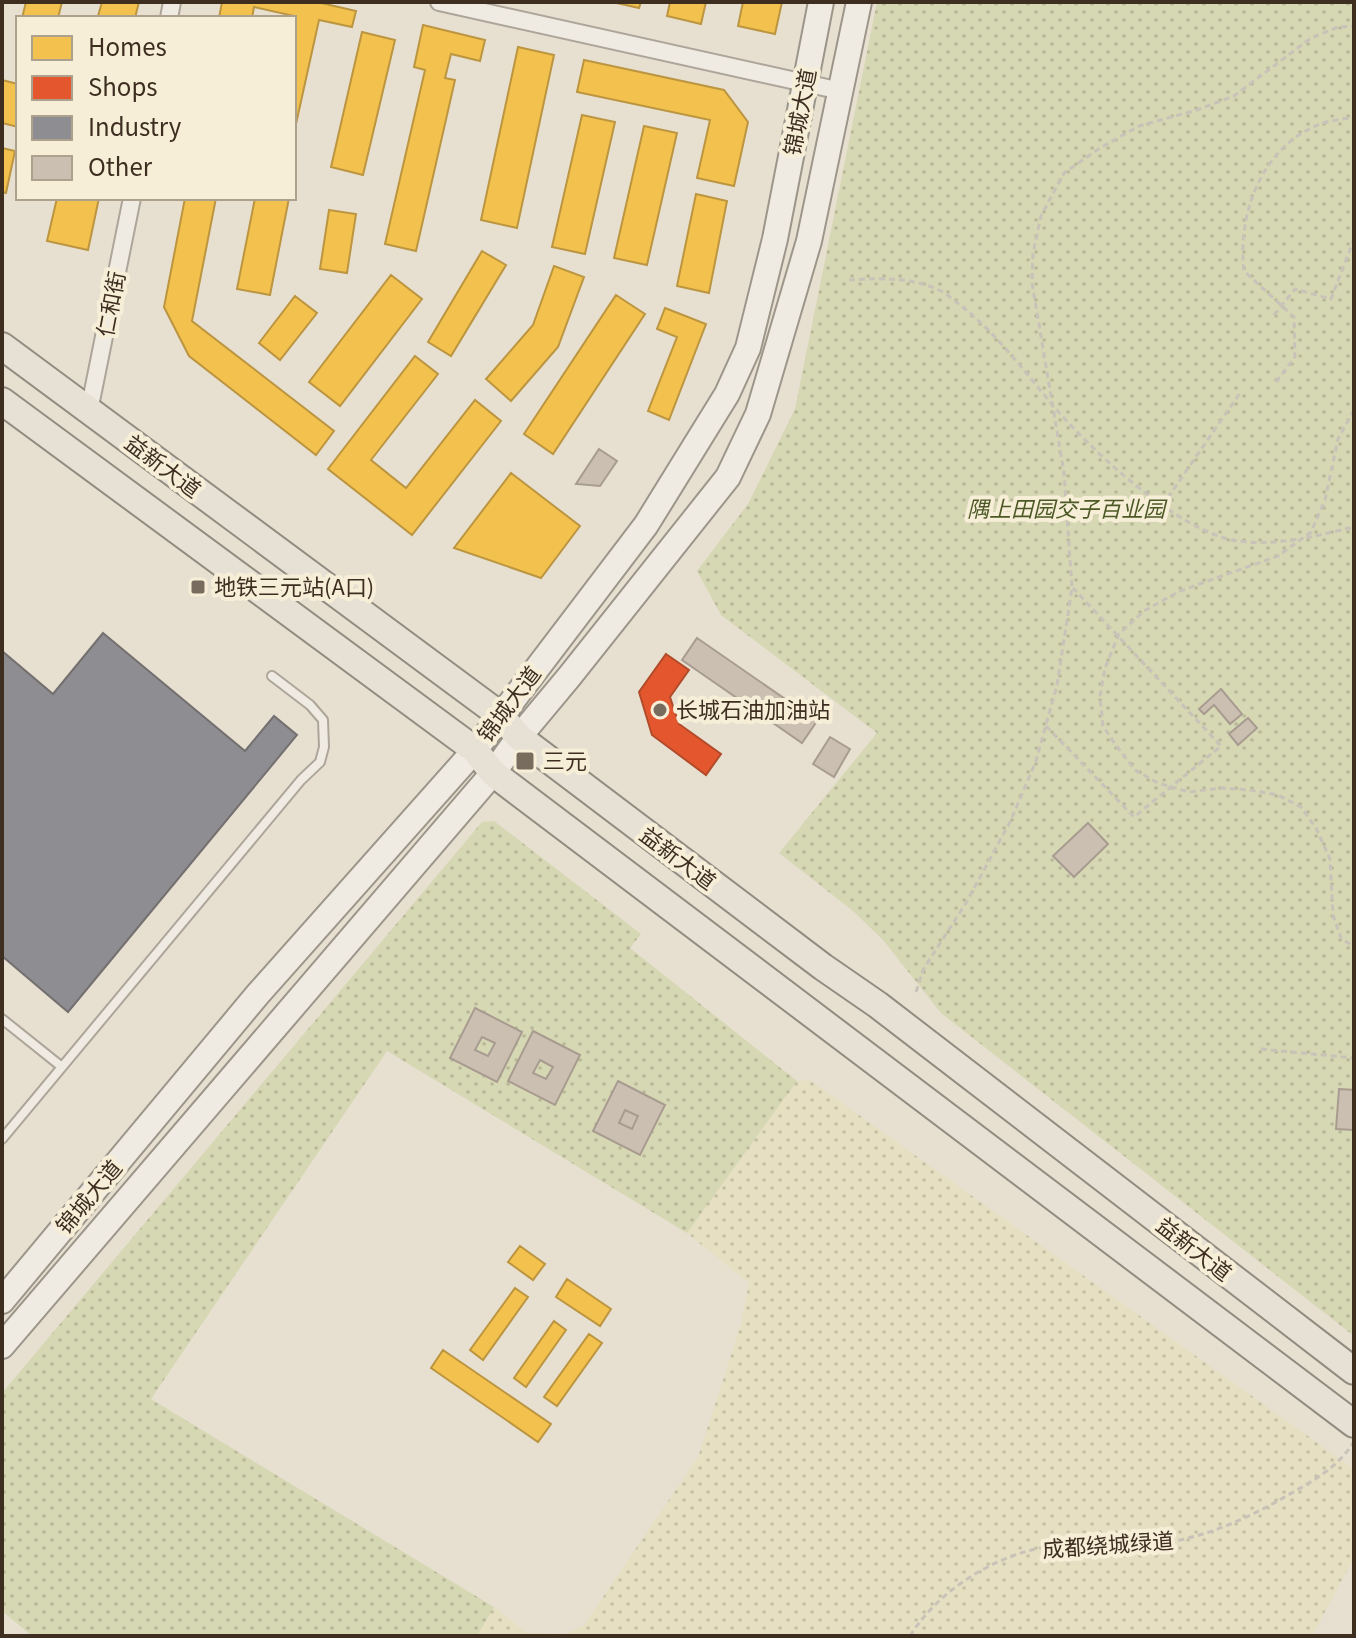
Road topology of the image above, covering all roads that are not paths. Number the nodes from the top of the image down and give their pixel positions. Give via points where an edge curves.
1 (439, 2) edge
2 (821, 2) edge
3 (859, 2) edge
4 (805, 85) junction
5 (841, 91) junction
6 (132, 200) edge
7 (2, 346) edge
8 (2, 401) edge
9 (89, 411) junction
10 (272, 676) dead end
11 (500, 715) junction
12 (519, 737) junction
13 (475, 750) junction
14 (493, 773) junction
15 (2, 1019) edge
16 (62, 1067) junction
17 (2, 1139) edge
18 (2, 1301) edge
19 (2, 1346) edge
20 (1354, 1371) edge
21 (1354, 1424) edge

1 - 4 street
2 - 4 main road, 锦城大道
3 - 5 main road, 锦城大道
4 - 5 street
4 - 11 main road, 锦城大道 via 748,348 727,394 646,525
5 - 12 main road, 锦城大道 via 805,255 758,414 728,477
6 - 9 street, 仁和街
7 - 9 main road, 益新大道
8 - 13 main road, 益新大道
9 - 11 main road, 益新大道
10 - 16 lane via 323,720 320,762
11 - 12 main road, 益新大道
11 - 13 main road, 锦城大道
12 - 14 main road, 锦城大道
12 - 20 main road, 益新大道
13 - 14 main road, 益新大道
13 - 18 main road, 锦城大道 via 258,994
14 - 19 main road, 锦城大道
14 - 21 main road, 益新大道
15 - 16 lane
16 - 17 lane

